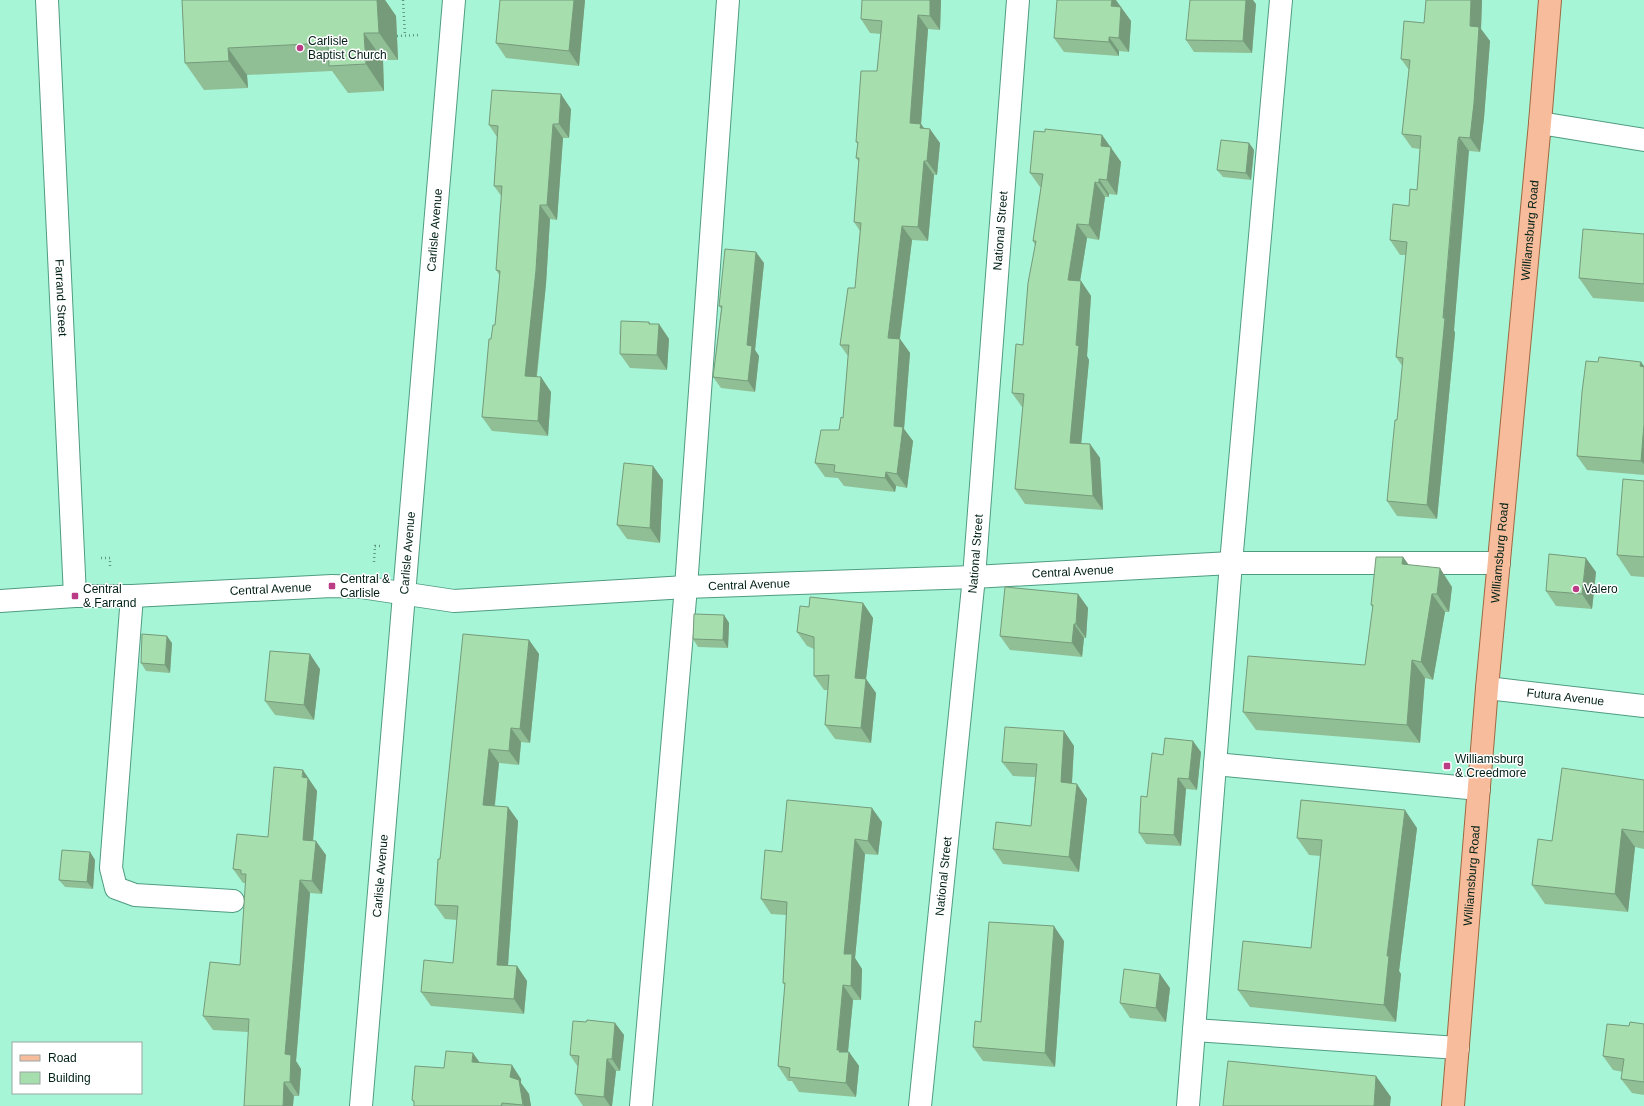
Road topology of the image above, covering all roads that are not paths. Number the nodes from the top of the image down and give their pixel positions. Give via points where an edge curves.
1 (47, 0) edge
2 (454, 0) edge
3 (728, 0) edge
4 (1018, 0) edge
5 (1281, 0) edge
6 (1550, 0) edge
7 (1540, 123) junction
8 (1644, 140) edge
9 (1232, 563) junction
10 (1499, 563) junction
11 (974, 577) junction
12 (686, 587) junction
13 (404, 594) junction
14 (75, 596) junction
15 (132, 596) junction
16 (0, 601) edge
17 (1487, 688) junction
18 (1644, 706) edge
19 (1215, 764) junction
20 (1479, 789) junction
21 (233, 901) dead end
22 (1194, 1030) junction
23 (1458, 1048) junction
24 (361, 1106) edge
25 (641, 1106) edge
26 (920, 1106) edge
27 (1188, 1106) edge
28 (1453, 1106) edge

1 - 14 street, Farrand Street
2 - 13 street, Carlisle Avenue
3 - 12 street
4 - 11 street, National Street
5 - 9 street
6 - 7 main road, Williamsburg Road
7 - 8 street
7 - 10 main road, Williamsburg Road
9 - 10 street, Central Avenue
9 - 11 street, Central Avenue
9 - 19 street
10 - 17 main road, Williamsburg Road
11 - 12 street, Central Avenue
11 - 26 street, National Street
12 - 13 street, Central Avenue via 454,601
12 - 25 street
13 - 15 street, Central Avenue via 361,587 332,586
13 - 24 street, Carlisle Avenue
14 - 15 street, Central Avenue
14 - 16 street, Central Avenue
15 - 21 street via 111,868 116,888 135,895
17 - 18 street, Futura Avenue
17 - 20 main road, Williamsburg Road
19 - 20 street
19 - 22 street
20 - 23 main road, Williamsburg Road
22 - 23 street
22 - 27 street
23 - 28 main road, Williamsburg Road

